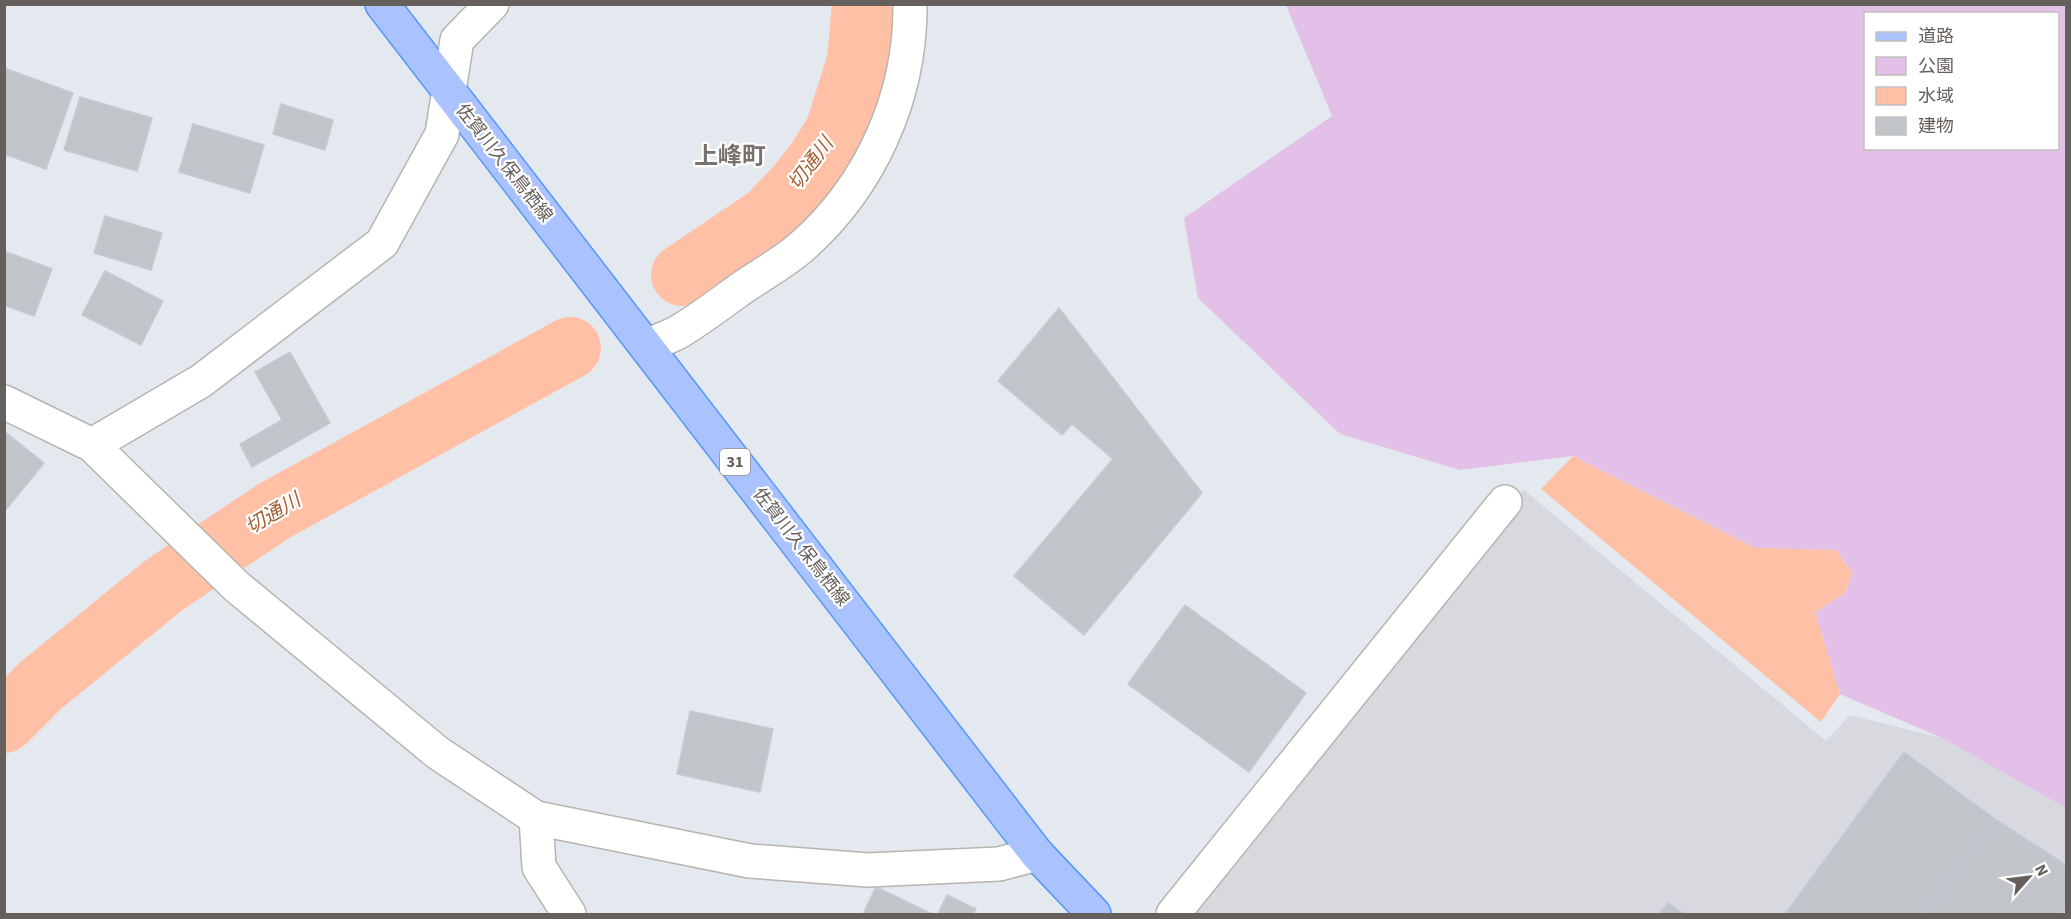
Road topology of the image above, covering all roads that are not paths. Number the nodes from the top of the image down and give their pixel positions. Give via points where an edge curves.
1 (382, 4) edge
2 (492, 4) edge
3 (910, 4) edge
4 (449, 92) junction
5 (646, 346) junction
6 (4, 402) edge
7 (92, 445) junction
8 (1505, 502) dead end
9 (536, 818) junction
10 (1037, 854) junction
11 (569, 915) edge
12 (1094, 915) edge
13 (1173, 915) edge

1 - 4 main road, 佐賀川久保鳥栖線 / 31
2 - 4 street via 457,40
3 - 5 street via 911,32 897,100 873,158 843,203 799,249 678,332
4 - 5 main road, 佐賀川久保鳥栖線 / 31
4 - 7 street via 442,134 382,243 201,381
5 - 10 main road, 佐賀川久保鳥栖線 / 31
6 - 7 street
7 - 9 street via 236,586 438,753
8 - 13 street
9 - 10 street via 750,861 868,870 999,864
9 - 11 street via 539,867
10 - 12 main road, 佐賀川久保鳥栖線 / 31

